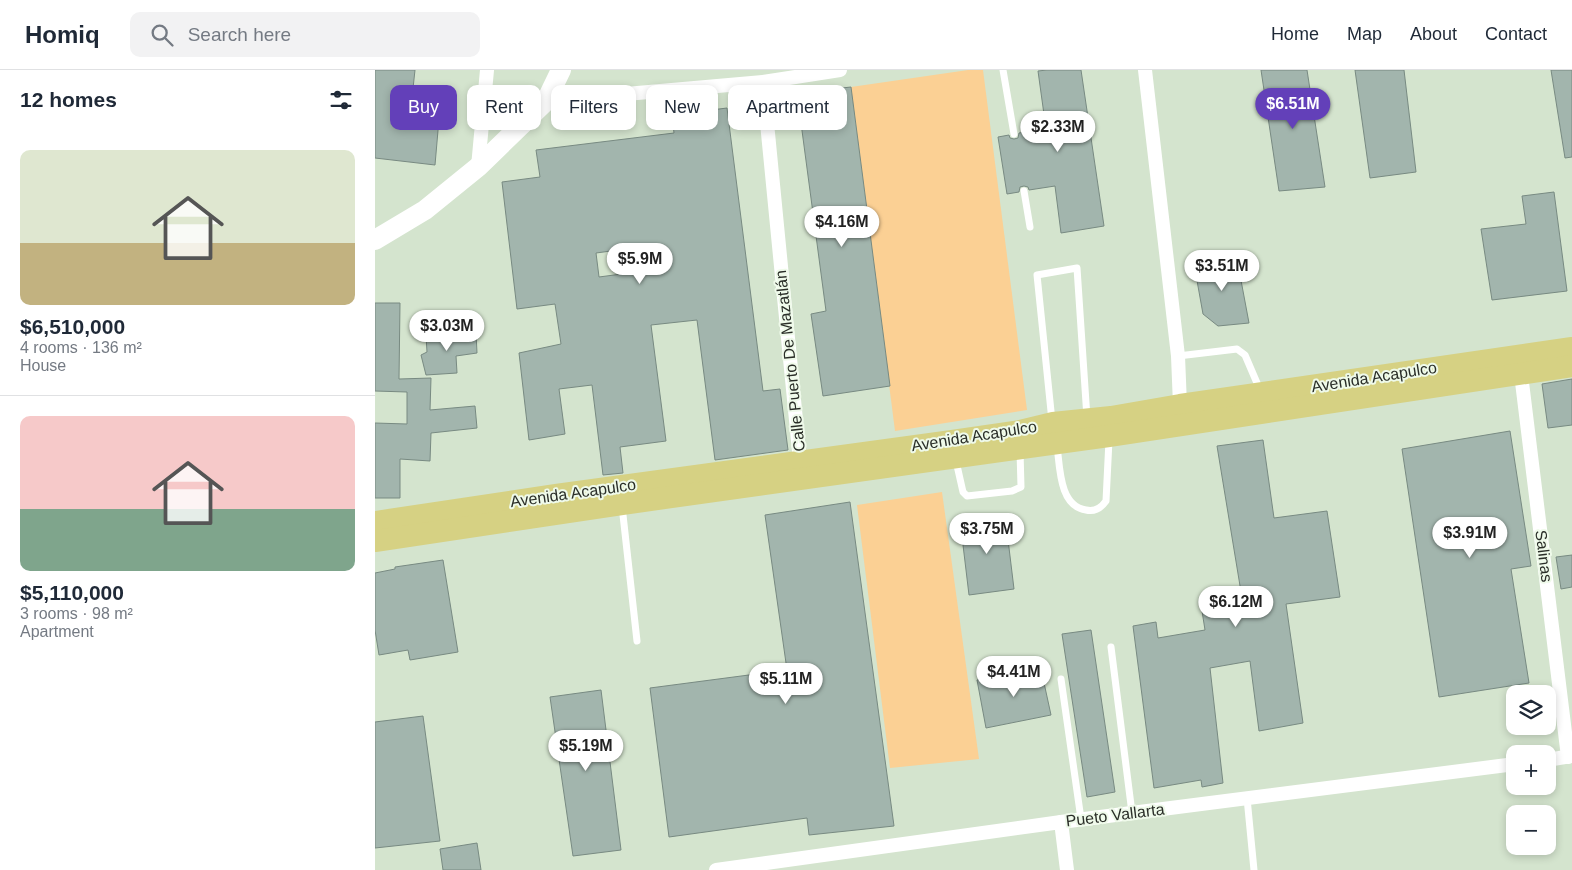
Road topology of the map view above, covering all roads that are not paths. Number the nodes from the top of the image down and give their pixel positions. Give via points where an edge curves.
1 (487, 70) edge
2 (561, 70) edge
3 (839, 70) edge
4 (1003, 70) edge
5 (1145, 70) edge
6 (815, 72) edge
7 (763, 82) junction
8 (547, 101) junction
9 (1014, 134) dead end
10 (478, 167) junction
11 (1024, 191) dead end
12 (1030, 227) dead end
13 (375, 240) edge
14 (1572, 348) edge
15 (1178, 356) junction
16 (1520, 364) junction
17 (1572, 366) edge
18 (1261, 394) junction
19 (1180, 405) junction
20 (1088, 419) junction
21 (1110, 426) junction
22 (1054, 434) junction
23 (1020, 439) junction
24 (953, 449) junction
25 (800, 461) junction
26 (622, 495) junction
27 (375, 522) edge
28 (375, 541) edge
29 (637, 641) dead end
30 (1111, 647) dead end
31 (1061, 680) dead end
32 (1570, 757) edge
33 (1556, 759) edge
34 (1506, 765) edge
35 (1247, 798) junction
36 (1132, 813) junction
37 (1081, 820) junction
38 (1061, 822) junction
39 (716, 870) edge
40 (1067, 870) edge
41 (1254, 870) edge

1 - 10 street
2 - 8 street
3 - 6 street
4 - 9 lane
5 - 15 street
6 - 7 street
7 - 8 street
7 - 25 street, Calle Puerto De Mazatlán
8 - 10 street
10 - 13 street via 425,210
11 - 12 lane
14 - 16 main road, Avenida Acapulco
15 - 18 lane via 1237,349 1245,355
15 - 19 street
16 - 17 main road, Avenida Acapulco
16 - 18 main road, Avenida Acapulco
16 - 21 main road, Avenida Acapulco
16 - 32 street, Salinas
18 - 19 main road, Avenida Acapulco
19 - 21 main road, Avenida Acapulco
20 - 21 main road, Avenida Acapulco
20 - 22 main road, Avenida Acapulco
20 - 22 lane via 1077,268 1037,275
21 - 22 main road, Avenida Acapulco
21 - 22 lane via 1106,501 1101,508 1088,511 1076,508 1064,491
22 - 23 main road, Avenida Acapulco
23 - 24 main road, Avenida Acapulco
23 - 24 lane via 1021,487 1012,492 967,496 963,492
24 - 25 main road, Avenida Acapulco
24 - 26 main road, Avenida Acapulco
25 - 26 main road, Avenida Acapulco
26 - 27 main road, Avenida Acapulco
26 - 28 main road, Avenida Acapulco
26 - 29 lane
30 - 36 lane
31 - 37 lane
32 - 33 street
34 - 35 street, Pueto Vallarta
35 - 36 street, Pueto Vallarta
35 - 41 lane
36 - 37 street, Pueto Vallarta
37 - 38 street, Pueto Vallarta
38 - 39 street, Pueto Vallarta
38 - 40 street

